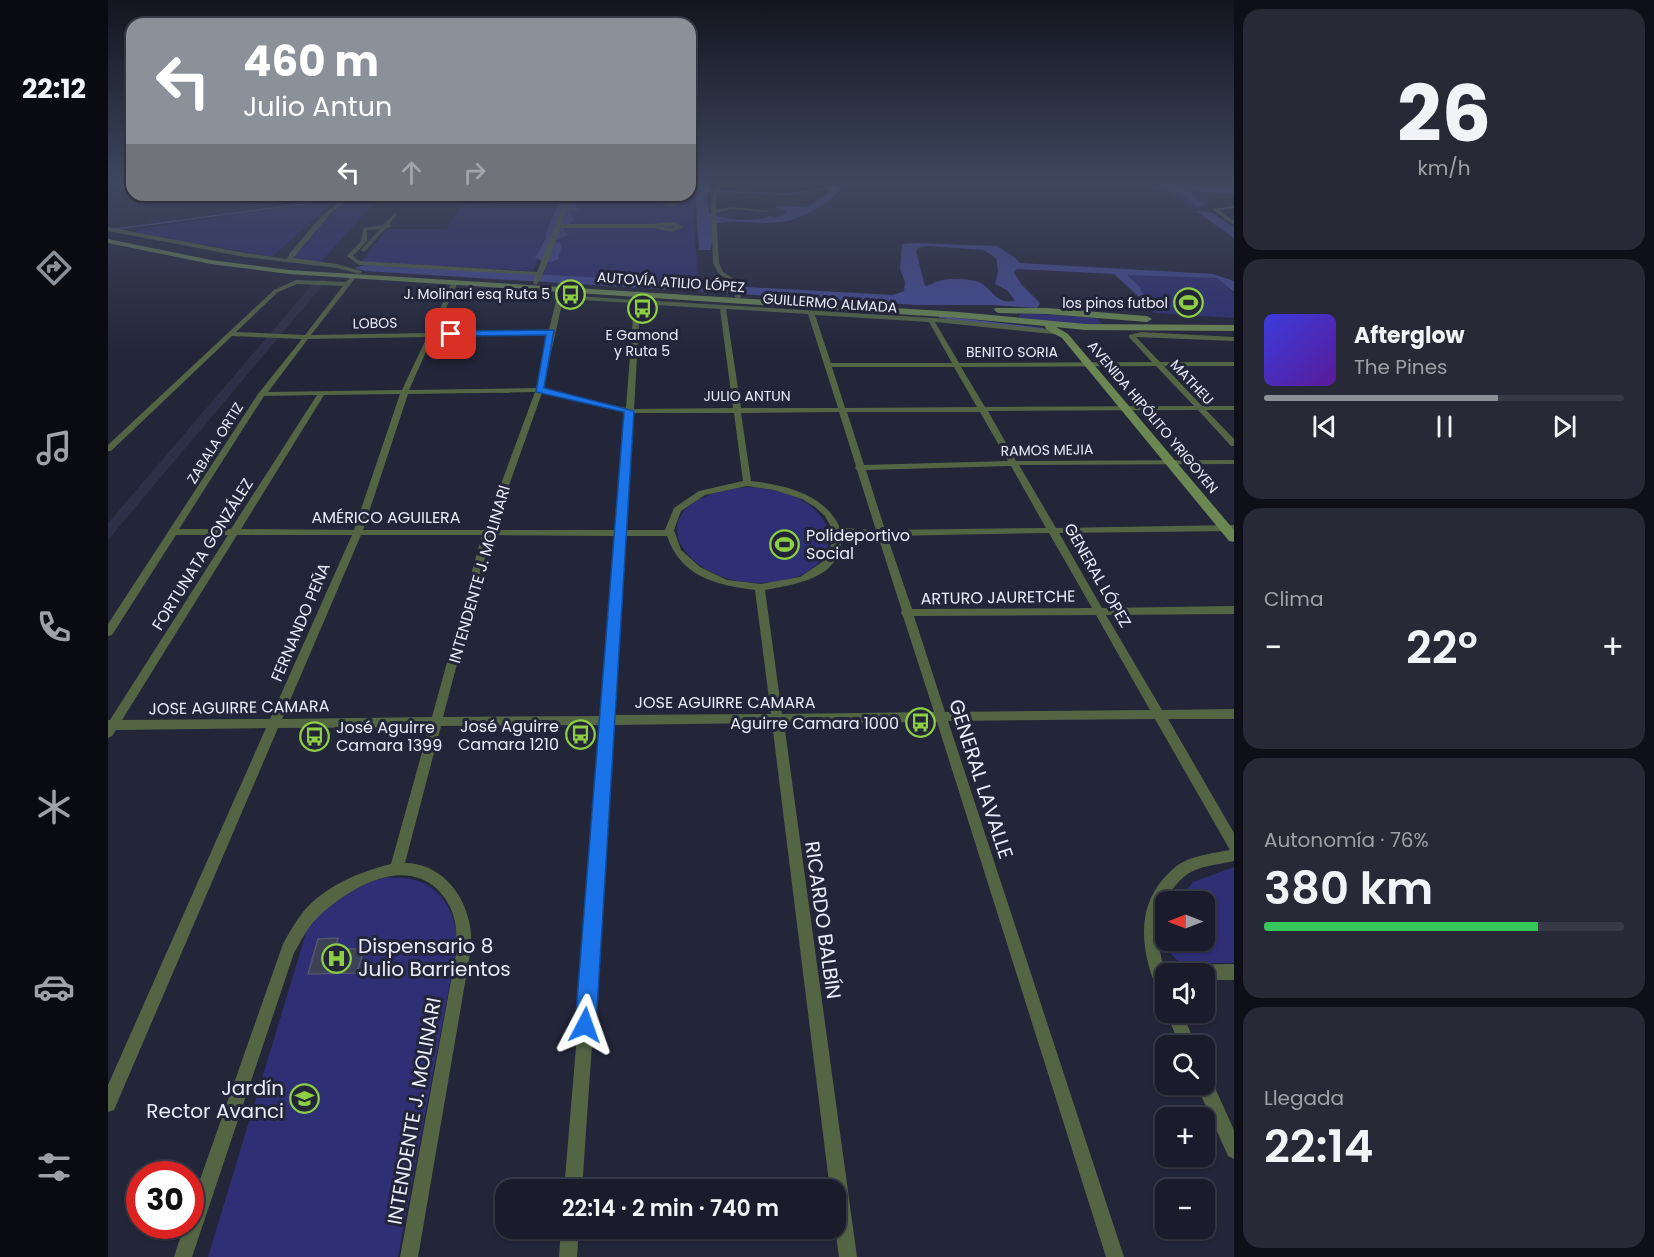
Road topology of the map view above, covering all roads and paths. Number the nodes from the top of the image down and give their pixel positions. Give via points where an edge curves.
1 (112, 239) edge
2 (159, 239) edge
3 (306, 239) edge
4 (364, 239) edge
5 (375, 239) edge
6 (553, 239) edge
7 (715, 239) edge
8 (292, 261) junction
9 (354, 262) junction
10 (357, 274) junction
11 (540, 274) junction
12 (455, 282) junction
13 (536, 283) junction
14 (347, 284) junction
15 (568, 287) junction
16 (560, 297) junction
17 (738, 297) junction
18 (637, 298) junction
19 (723, 308) junction
20 (1026, 311) junction
21 (811, 313) junction
22 (1095, 314) junction
23 (932, 322) junction
24 (1027, 322) junction
25 (1041, 324) junction
26 (1234, 326) edge
27 (1085, 327) junction
28 (1099, 328) junction
29 (551, 332) junction
30 (1062, 333) junction
31 (229, 334) junction
32 (431, 334) junction
33 (308, 337) junction
34 (1234, 339) edge
35 (958, 364) junction
36 (1091, 364) junction
37 (1158, 364) junction
38 (1234, 364) edge
39 (827, 366) junction
40 (539, 390) junction
41 (405, 391) junction
42 (322, 393) junction
43 (262, 394) junction
44 (1129, 408) junction
45 (1200, 408) junction
46 (1234, 408) edge
47 (840, 409) junction
48 (983, 409) junction
49 (737, 410) junction
50 (629, 411) junction
51 (1234, 444) edge
52 (108, 449) edge
53 (1175, 462) junction
54 (1234, 462) edge
55 (1016, 463) junction
56 (859, 468) junction
57 (747, 483) junction
58 (1053, 530) junction
59 (1232, 530) edge
60 (488, 531) junction
61 (836, 531) junction
62 (175, 532) junction
63 (236, 532) junction
64 (358, 532) junction
65 (621, 533) junction
66 (669, 533) junction
67 (880, 533) junction
68 (760, 588) junction
69 (1234, 610) edge
70 (1100, 611) junction
71 (906, 613) junction
72 (108, 632) edge
73 (1160, 714) junction
74 (1234, 714) edge
75 (939, 715) junction
76 (777, 718) junction
77 (609, 719) junction
78 (437, 721) junction
79 (276, 723) junction
80 (110, 727) edge
81 (1234, 845) edge
82 (1234, 855) edge
83 (397, 867) junction
84 (1156, 963) edge
85 (1215, 972) edge
86 (1234, 972) edge
87 (1209, 1095) edge
88 (108, 1104) edge
89 (1234, 1150) edge
90 (574, 1179) edge
91 (569, 1239) edge
92 (183, 1257) edge
93 (409, 1257) edge
94 (568, 1257) edge
95 (848, 1257) edge
96 (1114, 1257) edge

1 - 10 main road, AUTOVÍA ATILIO LÓPEZ via 220,259
2 - 8 street
3 - 8 street via 292,254
4 - 9 street via 350,256
5 - 9 street
6 - 11 street
7 - 17 street via 717,267 739,284
8 - 10 street via 337,266
9 - 11 street
10 - 12 main road, AUTOVÍA ATILIO LÓPEZ
10 - 13 main road, AUTOVÍA ATILIO LÓPEZ
10 - 14 street, ZABALA ORTIZ
11 - 13 street
12 - 15 main road, AUTOVÍA ATILIO LÓPEZ
12 - 32 street, FERNANDO PEÑA
13 - 15 main road, AUTOVÍA ATILIO LÓPEZ
14 - 31 street via 286,285 267,297
14 - 33 street, ZABALA ORTIZ
15 - 16 street, INTENDENTE J. MOLINARI
15 - 17 main road, AUTOVÍA ATILIO LÓPEZ
15 - 18 main road, AUTOVÍA ATILIO LÓPEZ
16 - 18 street, GUILLERMO ALMADA
16 - 29 street, INTENDENTE J. MOLINARI
17 - 20 main road, AUTOVÍA ATILIO LÓPEZ
18 - 19 street, GUILLERMO ALMADA
18 - 24 main road, AUTOVÍA ATILIO LÓPEZ
18 - 50 street
19 - 21 street, GUILLERMO ALMADA
19 - 49 street
20 - 22 main road, AUTOVÍA ATILIO LÓPEZ
20 - 24 main road via 1014,316
21 - 23 street, GUILLERMO ALMADA
21 - 39 street, GENERAL LAVALLE
22 - 26 main road, AUTOVÍA ATILIO LÓPEZ
22 - 28 main road via 1109,323
23 - 30 street, GUILLERMO ALMADA
23 - 35 street, GENERAL LÓPEZ
24 - 25 main road, AUTOVÍA ATILIO LÓPEZ
25 - 27 main road, AUTOVÍA ATILIO LÓPEZ
25 - 30 main road, AVENIDA HIPÓLITO YRIGOYEN
26 - 28 main road, AUTOVÍA ATILIO LÓPEZ
27 - 28 main road, AUTOVÍA ATILIO LÓPEZ
27 - 36 main road, AVENIDA HIPÓLITO YRIGOYEN via 1071,334
29 - 32 street, LOBOS
29 - 40 street, INTENDENTE J. MOLINARI
30 - 36 main road, AVENIDA HIPÓLITO YRIGOYEN
31 - 33 street, LOBOS
31 - 52 street
32 - 33 street, LOBOS
32 - 41 street, FERNANDO PEÑA
33 - 43 street, ZABALA ORTIZ
34 - 37 street, MATHEU via 1131,336
35 - 36 street, BENITO SORIA
35 - 39 street, BENITO SORIA
35 - 48 street, GENERAL LÓPEZ
36 - 37 street, BENITO SORIA
36 - 44 main road, AVENIDA HIPÓLITO YRIGOYEN
37 - 38 street, BENITO SORIA
37 - 45 street, MATHEU
39 - 47 street, GENERAL LAVALLE
40 - 41 street, JULIO ANTUN
40 - 50 street, JULIO ANTUN
40 - 60 street, INTENDENTE J. MOLINARI
41 - 42 street, JULIO ANTUN
41 - 64 street, FERNANDO PEÑA
42 - 43 street, JULIO ANTUN
42 - 63 street, FORTUNATA GONZÁLEZ
43 - 62 street, ZABALA ORTIZ
44 - 45 street, JULIO ANTUN
44 - 48 street, JULIO ANTUN
44 - 53 main road, AVENIDA HIPÓLITO YRIGOYEN
45 - 46 street, JULIO ANTUN
45 - 51 street, MATHEU
47 - 48 street, JULIO ANTUN
47 - 49 street, JULIO ANTUN
47 - 56 street, GENERAL LAVALLE
48 - 55 street, GENERAL LÓPEZ
49 - 50 street, JULIO ANTUN
49 - 57 street
50 - 65 street
53 - 54 street, RAMOS MEJIA
53 - 55 street, RAMOS MEJIA
53 - 59 main road, AVENIDA HIPÓLITO YRIGOYEN
55 - 56 street, RAMOS MEJIA
55 - 58 street, GENERAL LÓPEZ
56 - 67 street, GENERAL LAVALLE
57 - 61 street via 794,492 813,502 827,514
57 - 66 street via 711,489 688,500 673,516
58 - 59 street
58 - 67 street
58 - 70 street, GENERAL LÓPEZ
60 - 64 street, AMÉRICO AGUILERA
60 - 65 street, AMÉRICO AGUILERA
60 - 78 street, INTENDENTE J. MOLINARI
61 - 67 street
61 - 68 street via 836,550 826,566 809,578
62 - 63 street, AMÉRICO AGUILERA
62 - 72 street, ZABALA ORTIZ
63 - 64 street, AMÉRICO AGUILERA
63 - 80 street, FORTUNATA GONZÁLEZ
64 - 79 street, FERNANDO PEÑA
65 - 66 street, AMÉRICO AGUILERA
65 - 77 street
66 - 68 street via 674,549 687,565 732,585
67 - 71 street, GENERAL LAVALLE
68 - 76 street, RICARDO BALBÍN
69 - 70 street, ARTURO JAURETCHE
70 - 71 street, ARTURO JAURETCHE
70 - 73 street, GENERAL LÓPEZ
71 - 75 street, GENERAL LAVALLE
73 - 74 street, JOSE AGUIRRE CAMARA
73 - 75 street, JOSE AGUIRRE CAMARA
73 - 81 street, GENERAL LÓPEZ
75 - 76 street, JOSE AGUIRRE CAMARA
75 - 96 street, GENERAL LAVALLE
76 - 77 street, JOSE AGUIRRE CAMARA
76 - 95 street, RICARDO BALBÍN
77 - 78 street, JOSE AGUIRRE CAMARA
77 - 90 street
78 - 79 street, JOSE AGUIRRE CAMARA
78 - 83 street, INTENDENTE J. MOLINARI
79 - 80 street, JOSE AGUIRRE CAMARA
79 - 88 street, FERNANDO PEÑA
82 - 84 street via 1187,866 1156,899 1150,925
83 - 92 street, INTENDENTE J. MOLINARI via 369,875 341,890 309,915 288,949
83 - 93 street, INTENDENTE J. MOLINARI via 438,878 450,891 462,919 463,954
85 - 86 street
87 - 89 street
91 - 94 street

